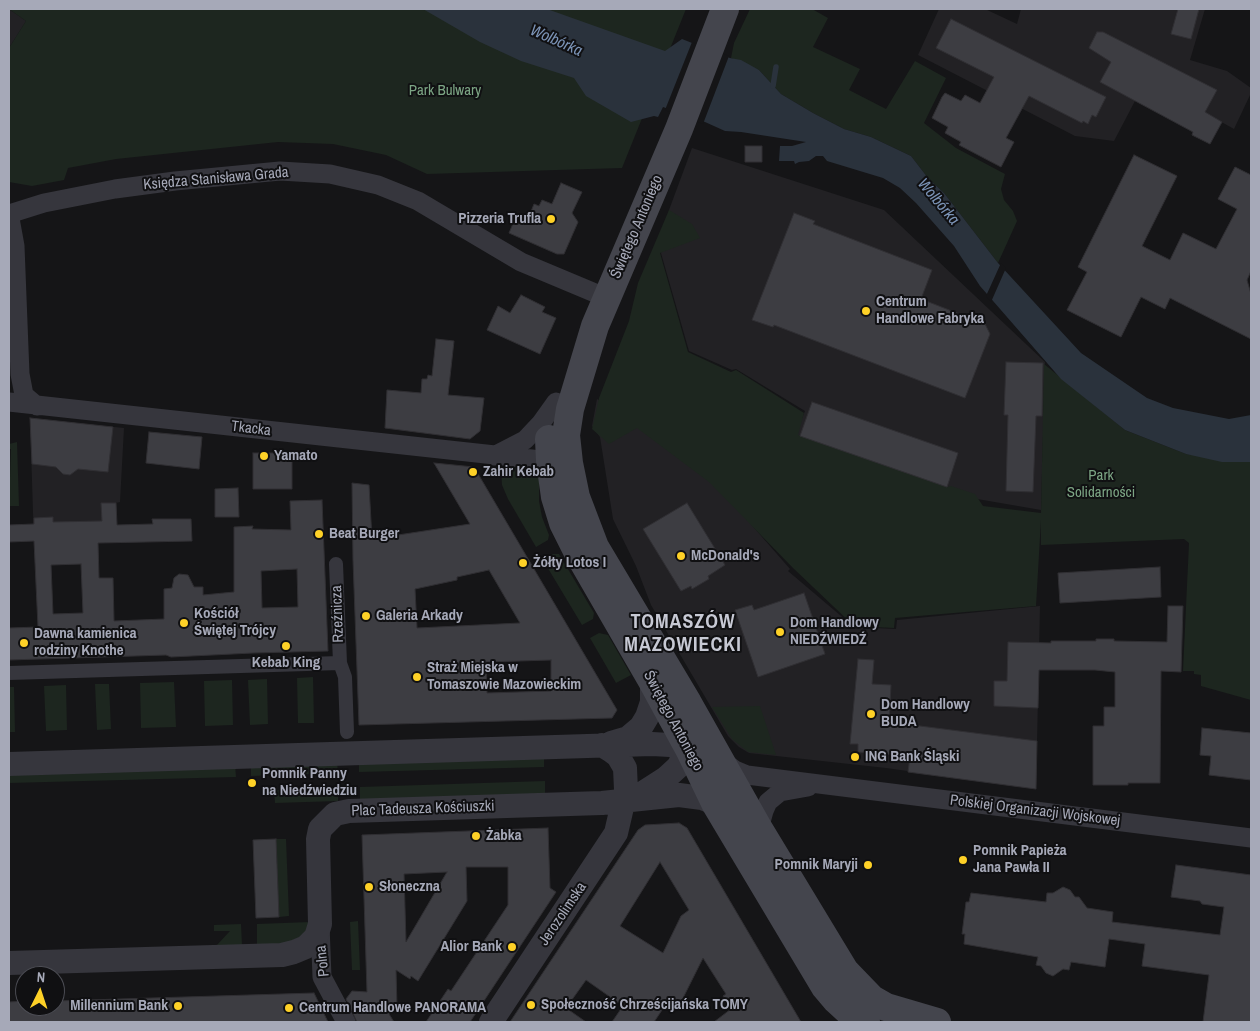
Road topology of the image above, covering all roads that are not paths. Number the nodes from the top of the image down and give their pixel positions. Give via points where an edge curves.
1 (725, 9) edge
2 (9, 214) edge
3 (607, 298) junction
4 (596, 326) junction
5 (9, 402) edge
6 (556, 402) junction
7 (36, 406) junction
8 (493, 456) junction
9 (550, 461) junction
10 (336, 564) dead end
11 (340, 663) junction
12 (9, 673) edge
13 (652, 681) junction
14 (688, 703) junction
15 (347, 732) dead end
16 (602, 745) junction
17 (689, 749) junction
18 (717, 756) junction
19 (9, 764) edge
20 (819, 785) junction
21 (629, 800) junction
22 (743, 800) junction
23 (715, 803) junction
24 (759, 830) junction
25 (1251, 838) edge
26 (320, 924) junction
27 (9, 963) edge
28 (835, 979) junction
29 (346, 1022) edge
30 (490, 1022) edge
31 (842, 1022) edge
32 (866, 1022) edge
33 (937, 1022) edge

1 - 3 main road, Świętego Antoniego via 679,129
2 - 3 street, Księdza Stanisława Grada via 44,203 174,181 280,172 330,174 378,185 418,201 521,262
2 - 7 street via 15,246 20,374 24,395
3 - 4 main road, Świętego Antoniego
4 - 6 main road, Świętego Antoniego via 566,376
4 - 14 main road, Świętego Antoniego via 570,409 566,435 576,497 595,547
5 - 7 street, Tkacka
6 - 8 street via 525,440
6 - 9 main road, Świętego Antoniego via 549,433
7 - 8 street, Tkacka
8 - 9 street, Tkacka
9 - 13 main road, Świętego Antoniego via 563,523
10 - 11 street, Rzeźnicza
11 - 12 street
11 - 15 street, Rzeźnicza via 345,677
13 - 16 street via 652,702 641,727 628,738
13 - 17 main road, Świętego Antoniego
14 - 17 street
14 - 18 main road, Świętego Antoniego
16 - 17 street via 652,744
16 - 19 street
16 - 21 street via 618,756 624,768
17 - 21 street via 678,767 666,778
17 - 22 street
17 - 23 main road, Świętego Antoniego
18 - 20 street, Polskiej Organizacji Wojskowej via 747,775
18 - 22 main road, Świętego Antoniego
20 - 24 street, Polskiej Organizacji Wojskowej via 780,792 768,802
20 - 25 street, Polskiej Organizacji Wojskowej
21 - 23 street, Plac Tadeusza Kościuszki via 679,795
21 - 26 street, Plac Tadeusza Kościuszki via 335,814 320,829 318,839
21 - 30 street, Jerozolimska via 616,833
22 - 24 main road, Świętego Antoniego
23 - 28 main road, Świętego Antoniego
24 - 28 main road, Świętego Antoniego
26 - 27 street via 316,937 306,947 282,955
26 - 29 street, Polna via 322,977
28 - 31 street, Świętego Antoniego
28 - 32 main road via 836,1000
28 - 33 main road via 886,1007

